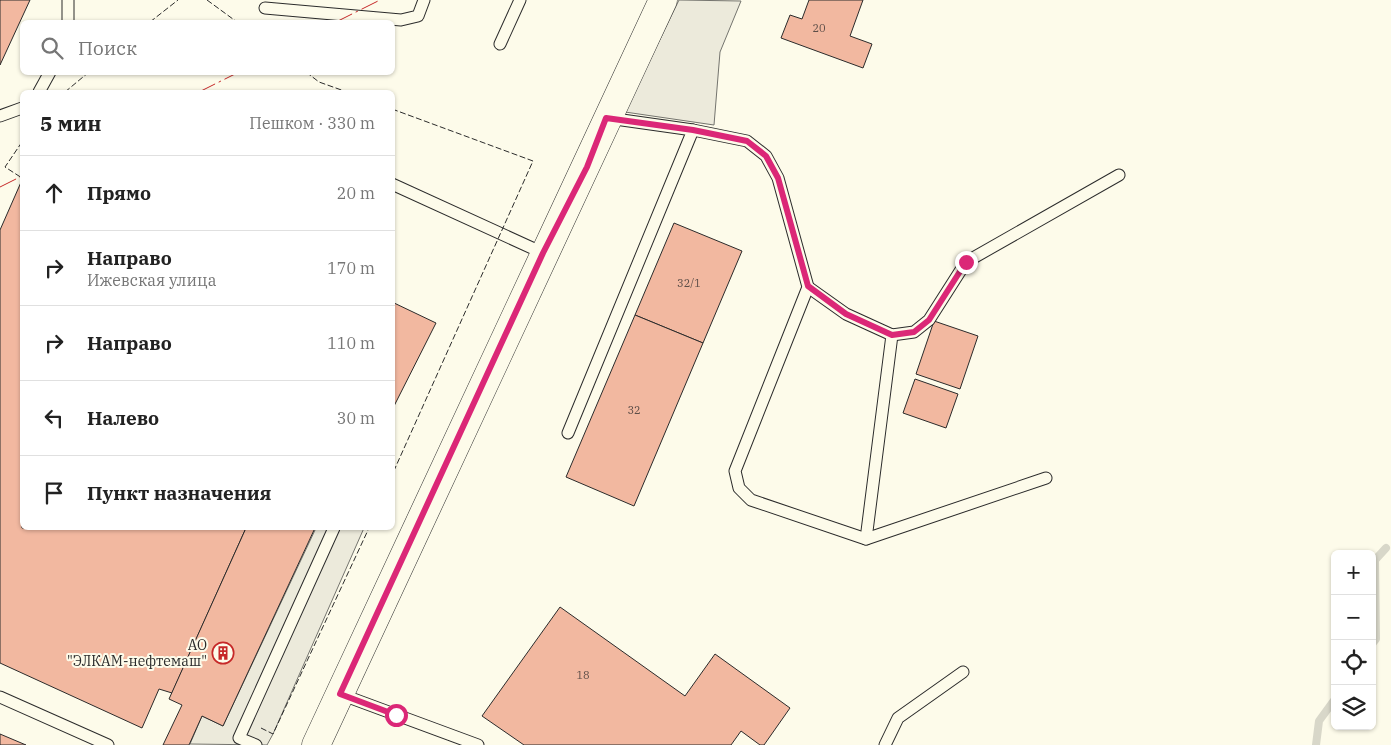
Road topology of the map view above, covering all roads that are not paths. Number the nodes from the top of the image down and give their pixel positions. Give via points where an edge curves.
1 (68, 0) edge
2 (424, 0) edge
3 (520, 0) edge
4 (662, 0) edge
5 (265, 8) dead end
6 (68, 20) edge
7 (500, 44) dead end
8 (48, 75) edge
9 (40, 90) edge
10 (20, 109) edge
11 (0, 116) edge
12 (606, 118) junction
13 (693, 130) junction
14 (1119, 175) dead end
15 (395, 185) edge
16 (543, 253) junction
17 (808, 286) junction
18 (892, 335) junction
19 (568, 433) dead end
20 (1046, 478) dead end
21 (333, 530) edge
22 (866, 539) junction
23 (963, 672) dead end
24 (340, 694) junction
25 (0, 698) edge
26 (108, 745) edge
27 (256, 745) edge
28 (316, 745) edge
29 (478, 745) edge
30 (885, 745) edge

1 - 6 lane
2 - 5 lane via 418,16 401,20
3 - 7 lane
4 - 12 street
8 - 9 lane
10 - 11 lane
12 - 13 lane
12 - 16 street via 587,167
13 - 17 lane via 747,141 766,156 778,178
13 - 19 lane
14 - 18 lane via 966,262 929,320 914,332
15 - 16 lane
16 - 24 street
17 - 18 lane via 846,314
17 - 22 lane via 735,471 739,488 751,500
18 - 22 lane
20 - 22 lane
21 - 27 lane via 239,738
23 - 30 lane via 898,718
24 - 28 street
24 - 29 lane
25 - 26 lane

